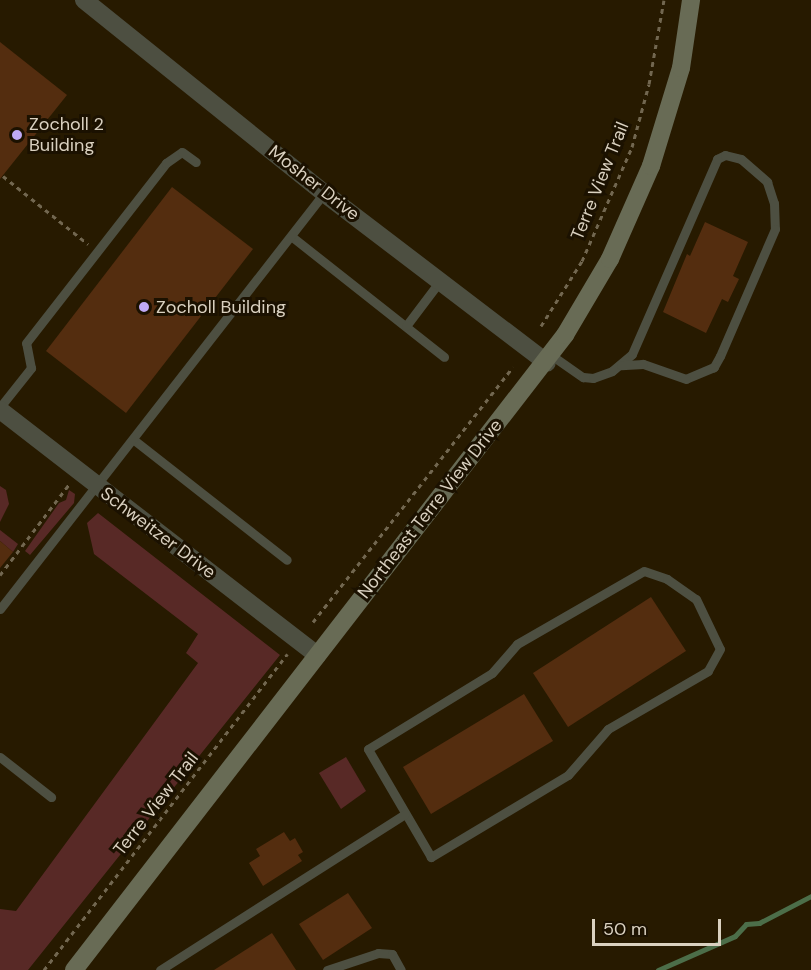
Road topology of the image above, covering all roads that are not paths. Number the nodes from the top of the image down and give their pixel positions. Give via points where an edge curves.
1 (84, 0) edge
2 (692, 0) edge
3 (196, 162) dead end
4 (324, 193) junction
5 (291, 236) junction
6 (440, 281) junction
7 (406, 326) junction
8 (444, 357) dead end
9 (549, 359) junction
10 (621, 364) junction
11 (0, 409) edge
12 (134, 440) junction
13 (97, 486) junction
14 (287, 560) dead end
15 (0, 609) edge
16 (317, 655) junction
17 (0, 757) edge
18 (51, 797) dead end
19 (405, 814) junction
20 (75, 970) edge
21 (160, 970) edge
22 (327, 970) edge
23 (401, 970) edge

1 - 4 street, Mosher Drive
2 - 9 main road, Northeast Terre View Drive via 681,69 651,166 610,259
3 - 11 lane via 182,152 166,163 26,343 31,368
4 - 5 lane
4 - 6 street, Mosher Drive
5 - 7 lane
5 - 12 lane
6 - 7 lane
6 - 9 street, Mosher Drive
7 - 8 lane
9 - 10 lane via 583,377 593,378
9 - 16 main road, Northeast Terre View Drive
10 - 10 lane via 632,354 717,159 725,155 741,159 767,182 774,202 775,229 714,367 686,379 643,364
11 - 13 street, Schweitzer Drive
12 - 13 lane
12 - 14 lane
13 - 15 lane
13 - 16 street, Schweitzer Drive
16 - 20 main road, Northeast Terre View Drive
17 - 18 lane
19 - 19 lane via 368,748 492,674 518,644 644,571 667,579 696,599 720,649 708,671 608,729 568,775 431,857
19 - 21 lane
22 - 23 lane via 378,953 392,954

